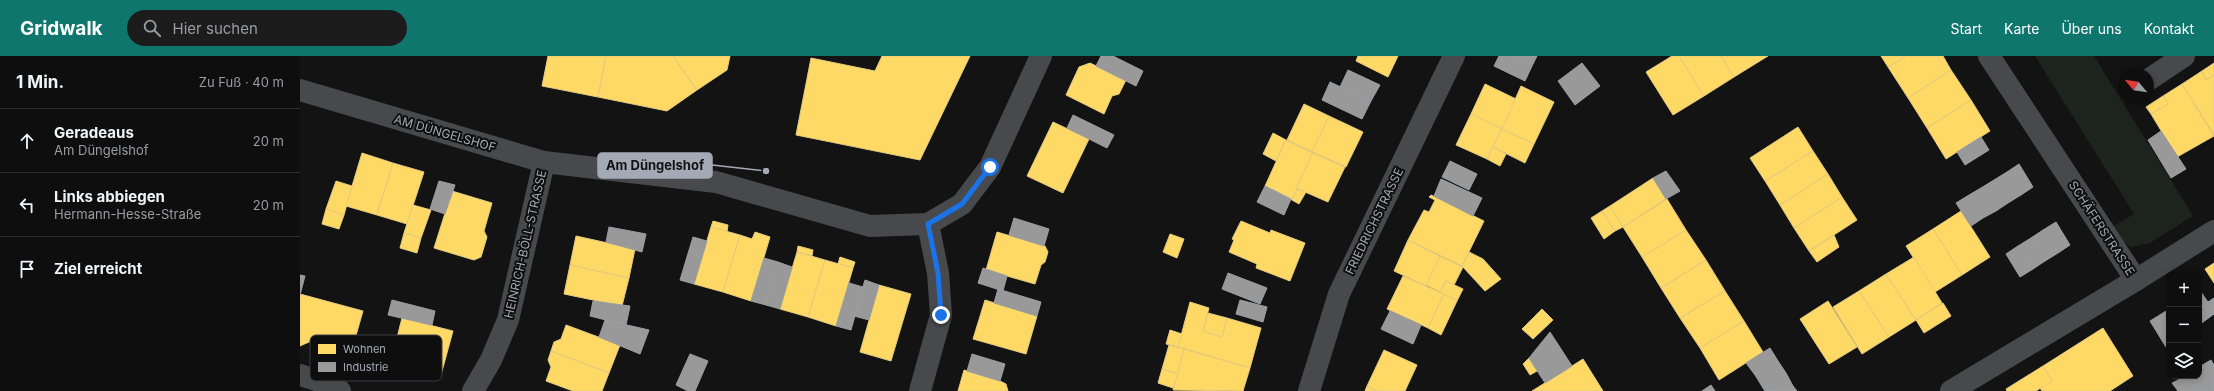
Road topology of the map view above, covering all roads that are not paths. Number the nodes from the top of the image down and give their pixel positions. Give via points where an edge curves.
1 (1042, 56) edge
2 (1454, 56) edge
3 (1989, 56) edge
4 (2184, 56) edge
5 (2154, 76) edge
6 (300, 90) edge
7 (544, 162) junction
8 (928, 224) junction
9 (2214, 231) edge
10 (2136, 280) junction
11 (300, 375) edge
12 (310, 378) edge
13 (319, 381) edge
14 (340, 391) edge
15 (473, 391) edge
16 (920, 391) edge
17 (1309, 391) edge
18 (1950, 391) edge

1 - 8 street, AM DÜNGELSHOF via 990,167 962,204
2 - 17 street, FRIEDRICHSTRASSE via 1339,294
3 - 10 street, SCHÄFERSTRASSE
4 - 5 street
6 - 7 street, AM DÜNGELSHOF
7 - 8 street, AM DÜNGELSHOF via 716,182 870,226
7 - 15 street, HEINRICH-BÖLL-STRASSE via 508,320 491,360
8 - 16 street via 938,273 941,315
9 - 10 street
10 - 18 street, SCHÄFERSTRASSE
11 - 12 street
13 - 14 street via 335,386

